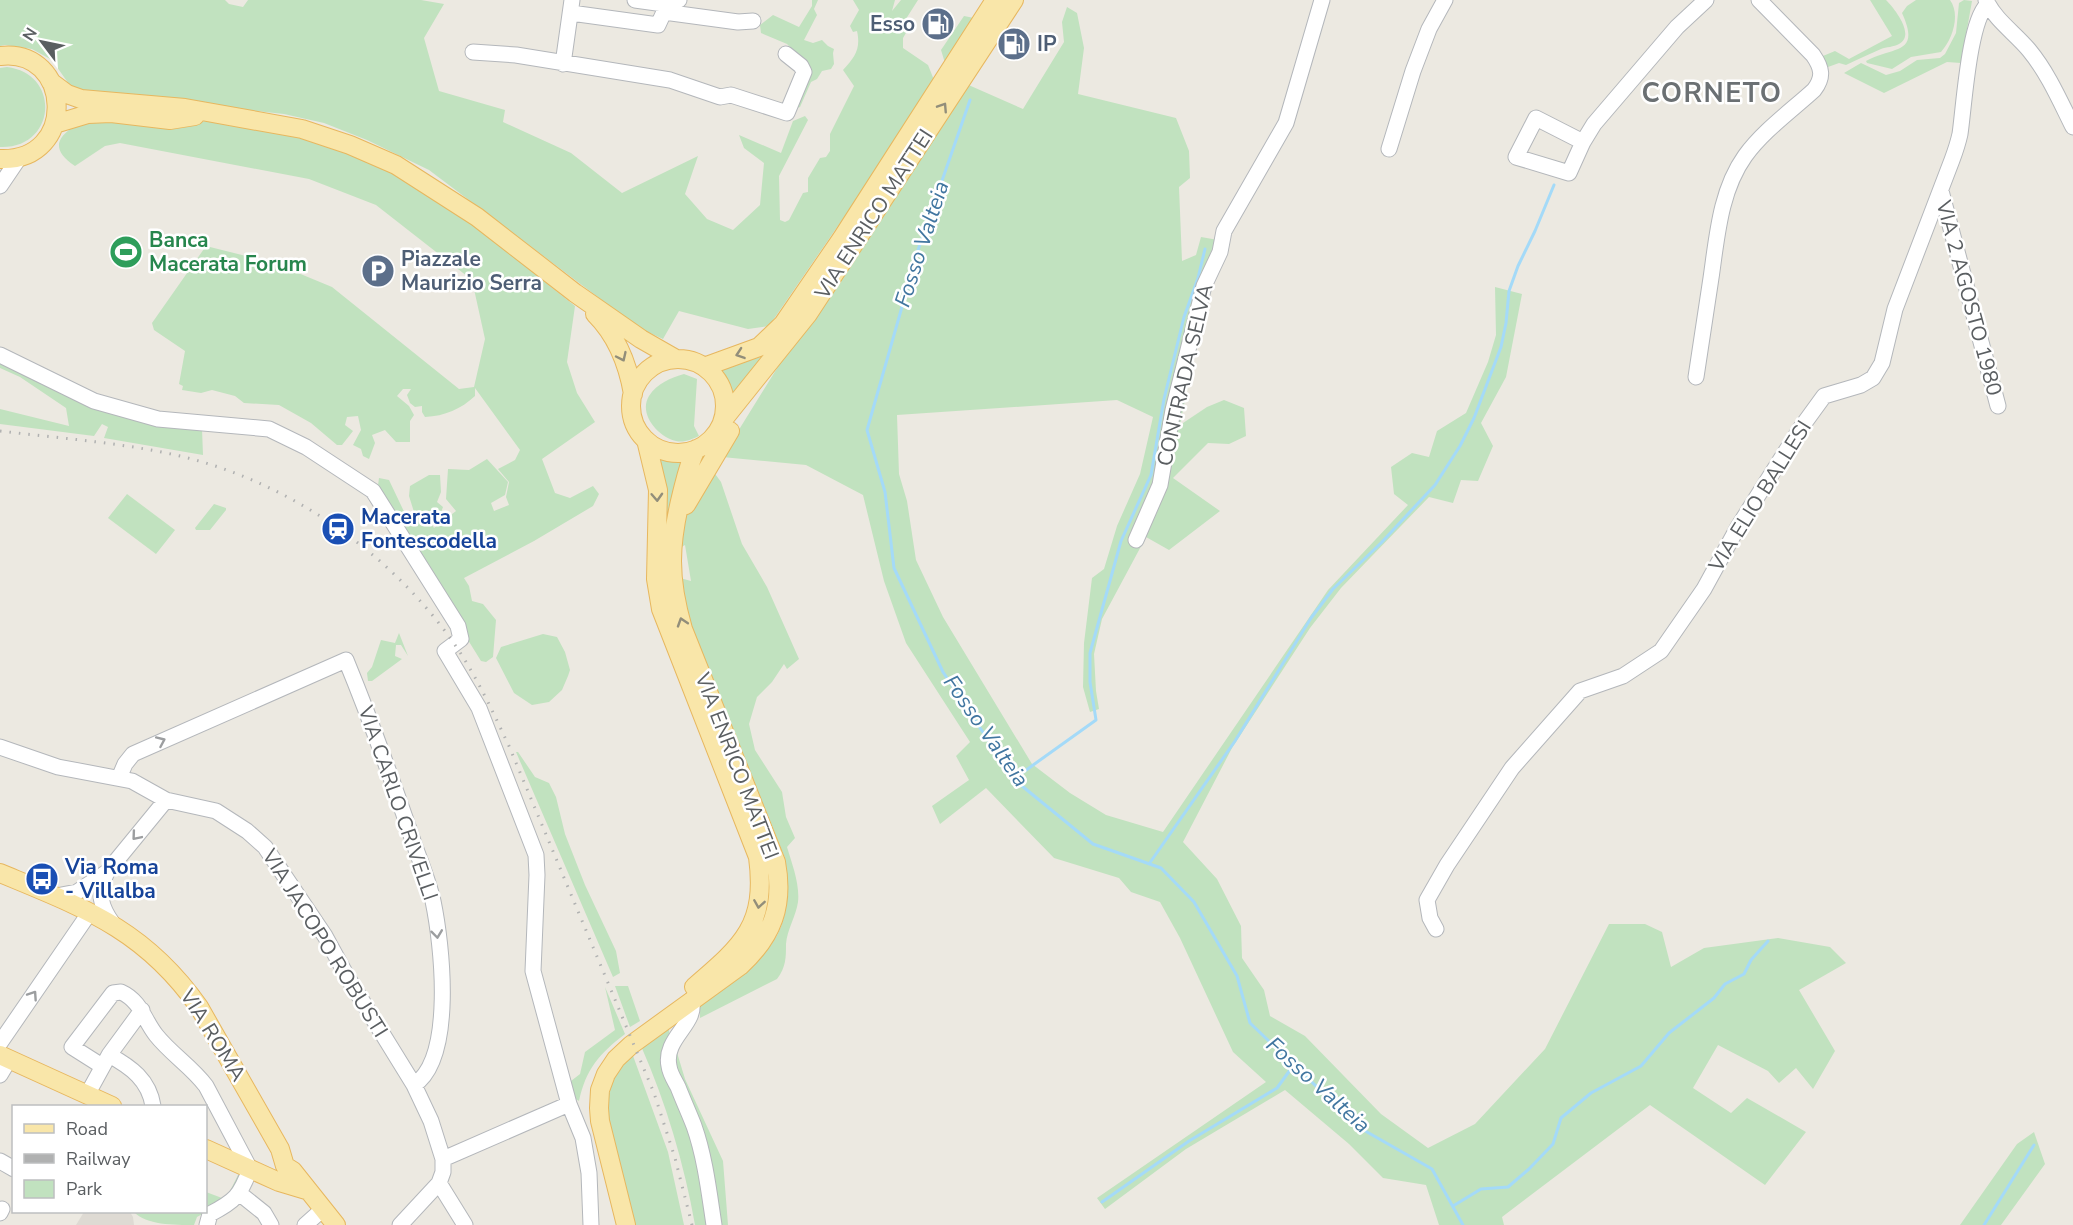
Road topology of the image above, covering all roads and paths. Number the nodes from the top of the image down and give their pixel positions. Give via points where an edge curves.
1 (635, 0) edge
2 (995, 0) edge
3 (1014, 0) edge
4 (1322, 0) edge
5 (1445, 0) edge
6 (1706, 0) edge
7 (1758, 0) edge
8 (1987, 2) edge
9 (669, 5) edge
10 (571, 6) edge
11 (753, 21) dead end
12 (473, 52) dead end
13 (786, 54) dead end
14 (0, 56) edge
15 (563, 64) junction
16 (51, 82) junction
17 (215, 114) junction
18 (55, 124) junction
19 (2073, 127) edge
20 (1583, 142) dead end
21 (1389, 149) dead end
22 (19, 158) junction
23 (0, 159) edge
24 (0, 186) edge
25 (1941, 190) junction
26 (575, 293) junction
27 (808, 314) junction
28 (0, 355) edge
29 (690, 362) junction
30 (1696, 377) dead end
31 (633, 394) junction
32 (1998, 406) dead end
33 (712, 439) junction
34 (645, 440) junction
35 (675, 525) junction
36 (1136, 540) dead end
37 (0, 747) edge
38 (119, 778) junction
39 (166, 800) junction
40 (106, 872) junction
41 (0, 873) edge
42 (56, 896) junction
43 (90, 912) junction
44 (113, 924) junction
45 (1436, 929) dead end
46 (691, 1000) junction
47 (142, 1010) junction
48 (0, 1043) edge
49 (106, 1060) junction
50 (3, 1063) edge
51 (414, 1085) junction
52 (87, 1095) junction
53 (570, 1104) junction
54 (108, 1105) edge
55 (153, 1105) edge
56 (207, 1149) edge
57 (280, 1149) junction
58 (443, 1159) junction
59 (290, 1169) junction
60 (258, 1170) junction
61 (439, 1183) junction
62 (310, 1191) junction
63 (239, 1193) junction
64 (322, 1216) edge
65 (207, 1225) edge
66 (271, 1225) edge
67 (305, 1225) edge
68 (336, 1225) edge
69 (400, 1225) edge
70 (465, 1225) edge
71 (591, 1225) edge
72 (619, 1225) edge
73 (626, 1225) edge
74 (714, 1225) edge

1 - 9 street
2 -> 29 main road, VIA ENRICO MATTEI via 783,324 759,347
27 -> 3 main road, VIA ENRICO MATTEI
4 - 36 street, CONTRADA SELVA via 1286,123 1224,231 1220,252 1204,286 1173,410 1160,485
5 - 21 street via 1413,71
6 - 20 street via 1677,27
7 - 30 street via 1813,55 1822,74 1814,90 1756,142 1733,178 1716,244
8 - 19 street via 2048,77
8 - 25 street, VIA ELIO BALLESI via 1973,41 1959,136
9 - 10 street via 658,25
9 - 11 street via 738,22
10 - 15 street
12 - 15 street
13 - 15 street via 804,72 787,113 731,95 720,98 670,80
14 - 16 main road via 15,56 36,65
16 - 17 main road via 81,99
16 - 18 main road via 58,103
17 - 18 main road via 170,120 88,114
17 - 26 main road via 302,129 396,165 477,217
18 - 22 main road via 41,146
22 - 23 main road
22 - 24 street
25 - 32 street, VIA 2 AGOSTO 1980
25 - 45 street, VIA ELIO BALLESI via 1895,309 1882,363 1873,378 1824,396 1661,651 1623,676 1580,691 1512,768 1427,900
26 - 29 main road via 641,339
26 -> 31 main road via 615,342 627,367
27 - 33 main road, VIA ENRICO MATTEI
27 - 33 main road
28 - 53 street via 94,401 158,419 269,429 306,447 374,491 458,626 461,639 445,651 478,708 536,855 533,971
29 - 31 main road via 663,361 650,368
29 - 33 main road via 716,378 723,392 725,408
31 - 34 main road via 632,415
33 - 34 main road via 679,453
33 - 35 main road via 710,463
33 - 35 main road, VIA ENRICO MATTEI via 690,460
34 -> 72 main road, VIA ENRICO MATTEI via 658,490 656,579 661,609 758,857 761,885 755,921 740,945 613,1055 596,1078 591,1112
46 -> 35 main road, VIA ENRICO MATTEI via 756,952 772,923 780,889 776,862 674,599
37 - 38 street, VIA JACOPO ROBUSTI via 58,767
38 - 39 street, VIA JACOPO ROBUSTI
38 -> 51 street, VIA CARLO CRIVELLI via 133,754 346,660 433,899 443,1008 432,1063 422,1080
39 -> 40 street
39 - 51 street, VIA JACOPO ROBUSTI via 216,811 265,847 326,936
40 - 42 street via 77,892
40 - 44 street via 100,897
41 - 42 main road, VIA ROMA
42 - 43 main road, VIA ROMA
43 - 44 main road, VIA ROMA
48 -> 43 street
44 - 57 main road, VIA ROMA via 143,945 189,992
46 - 73 main road, VIA ENRICO MATTEI via 616,1059 600,1090 600,1121
46 - 74 street via 692,1014 672,1042 669,1067 695,1128
47 - 49 street
47 - 49 street via 128,995 113,993 72,1047
47 - 60 street via 155,1034 206,1086
49 - 52 street
49 - 55 street via 124,1063 140,1076 148,1086
50 - 52 main road
51 - 58 street, VIA JACOPO ROBUSTI
52 - 54 main road
53 - 58 street
53 - 71 street via 583,1138
56 - 60 main road
57 - 59 main road, VIA ROMA
57 - 60 main road via 274,1163
58 - 61 street, VIA JACOPO ROBUSTI
59 - 60 main road
59 - 62 main road, VIA ROMA
60 - 62 main road via 279,1182
60 - 63 street
61 - 69 street
61 - 70 street
62 - 64 main road, VIA ROMA
63 - 65 street via 232,1202 210,1214
63 - 66 street via 264,1213
64 - 67 street
64 - 68 main road, VIA ROMA

